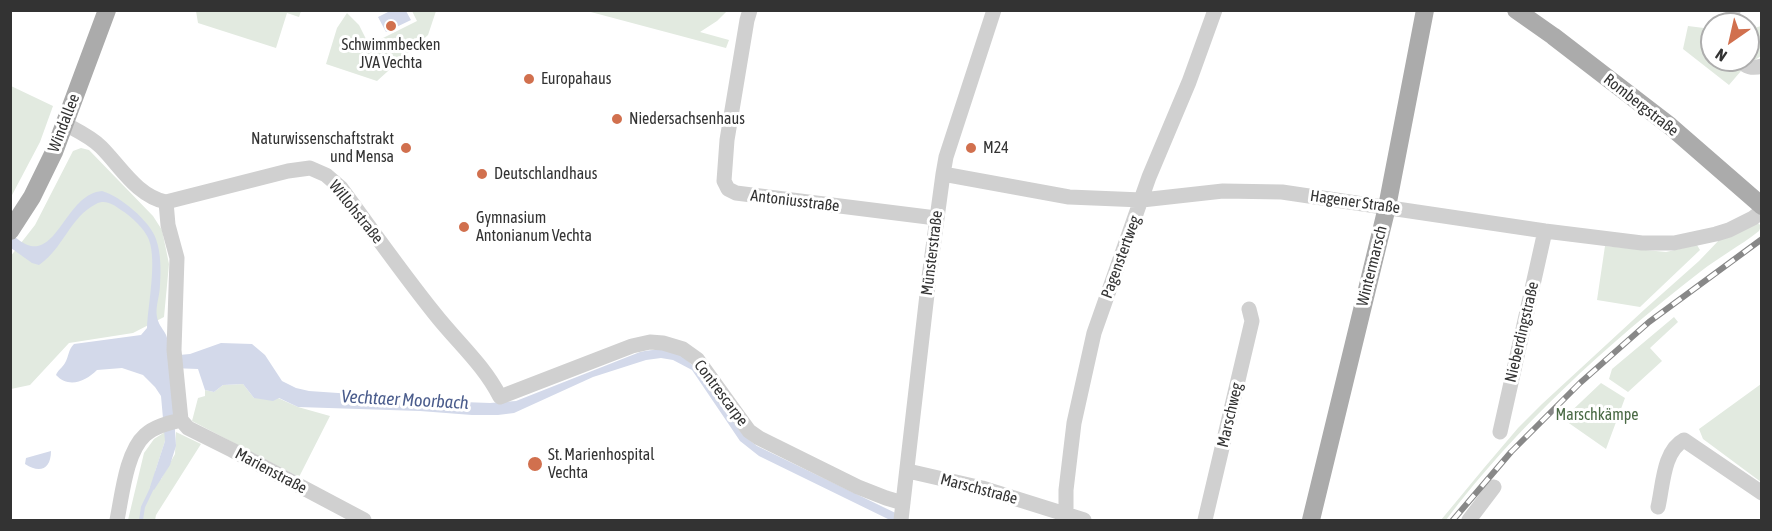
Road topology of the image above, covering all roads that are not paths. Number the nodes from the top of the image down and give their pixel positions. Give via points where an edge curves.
1 (107, 10) edge
2 (750, 10) edge
3 (994, 10) edge
4 (1215, 10) edge
5 (1425, 10) edge
6 (1516, 10) edge
7 (65, 124) junction
8 (942, 174) junction
9 (1142, 200) junction
10 (166, 202) junction
11 (1761, 206) edge
12 (1387, 207) junction
13 (1761, 211) edge
14 (936, 218) junction
15 (12, 230) edge
16 (1545, 231) junction
17 (1249, 309) dead end
18 (500, 397) joint
19 (173, 422) junction
20 (1500, 432) dead end
21 (908, 471) junction
22 (1494, 487) dead end
23 (1761, 493) edge
24 (1658, 507) dead end
25 (902, 512) edge
26 (1065, 517) edge
27 (117, 520) edge
28 (364, 520) edge
29 (1084, 520) edge
30 (1205, 520) edge
31 (1311, 520) edge
32 (1469, 520) edge

1 - 7 main road, Windallee
2 - 14 street, Antoniusstraße via 727,140 724,181 728,189
3 - 8 street, Münsterstraße
4 - 9 street, Pagenstertweg
5 - 12 main road, Wintermarsch
6 - 11 main road, Rombergstraße via 1670,126
7 - 10 street via 100,146 144,194
7 - 15 main road, Windallee
8 - 9 street, Hagener Straße via 1069,197
8 - 14 street, Münsterstraße
9 - 12 street, Hagener Straße via 1254,191
9 - 26 street, Pagenstertweg via 1094,333 1074,423
10 - 18 street, Willohstraße via 288,171 310,168 326,175 341,188 426,304 484,371
10 - 19 street via 177,258
12 - 16 street, Hagener Straße
12 - 31 main road, Wintermarsch
13 - 16 street, Hagener Straße via 1729,230 1674,243
14 - 21 street, Münsterstraße
16 - 20 street, Nieberdingstraße
17 - 30 street, Marschweg via 1252,321
18 - 25 street, Contrescarpe via 632,346 663,343 683,349 697,359 759,438 886,498
19 - 27 street via 146,434 137,445
19 - 28 street, Marienstraße
21 - 25 street, Münsterstraße
21 - 26 street, Marschstraße via 982,488
22 - 32 street
23 - 24 street via 1684,440 1668,455
26 - 29 street, Marschstraße

